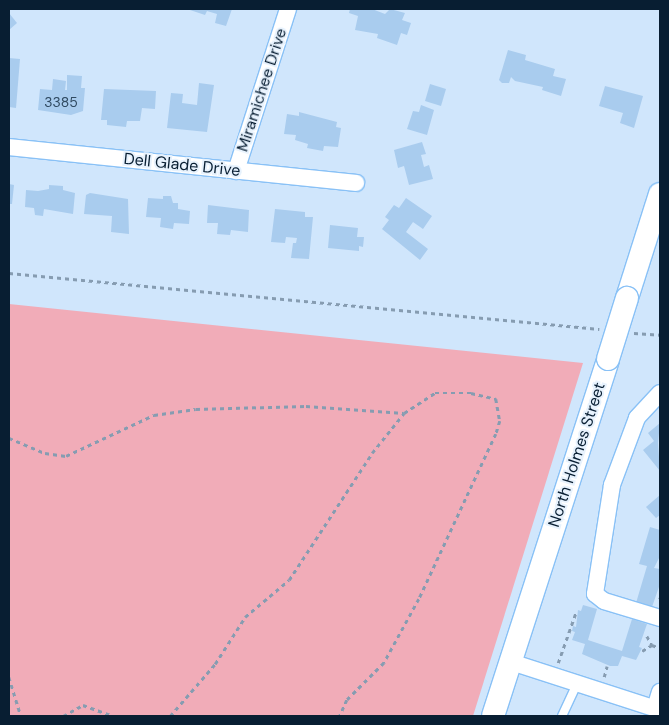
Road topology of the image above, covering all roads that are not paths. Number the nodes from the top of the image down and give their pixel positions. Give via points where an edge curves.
1 (288, 9) edge
2 (9, 147) edge
3 (236, 170) junction
4 (356, 183) dead end
5 (660, 194) edge
6 (660, 393) edge
7 (660, 618) edge
8 (511, 662) junction
9 (577, 684) junction
10 (660, 692) edge
11 (658, 709) edge
12 (493, 716) edge
13 (562, 716) edge

1 - 3 street, Miramichee Drive
2 - 3 street, Dell Glade Drive
3 - 4 street, Dell Glade Drive
5 - 8 main road, North Holmes Street, bridge
6 - 7 street via 637,418 612,486 595,594 604,601
8 - 9 street
8 - 12 main road, North Holmes Street
9 - 11 street
9 - 13 lane
10 - 11 street

